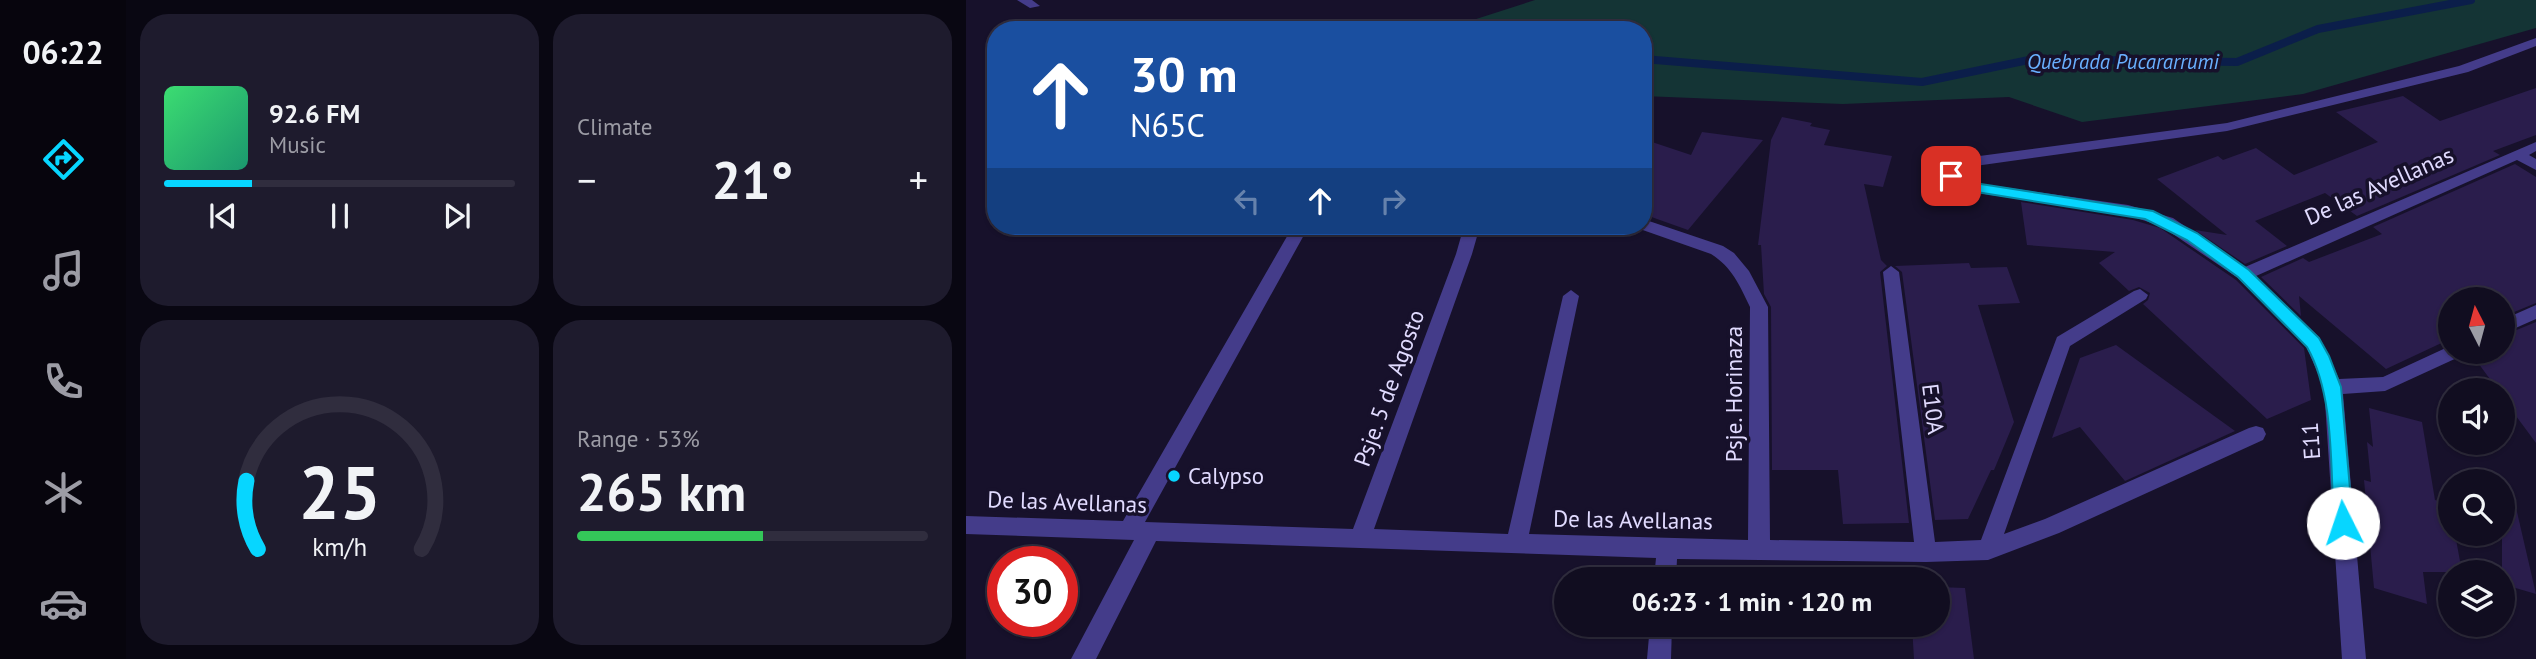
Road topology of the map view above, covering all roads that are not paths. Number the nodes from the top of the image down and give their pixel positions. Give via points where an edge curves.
1 (2536, 43) edge
2 (2536, 146) edge
3 (2518, 155) junction
4 (2536, 165) edge
5 (1652, 227) edge
6 (1296, 235) edge
7 (1469, 235) edge
8 (1891, 272) dead end
9 (2244, 274) junction
10 (2140, 295) dead end
11 (1571, 296) dead end
12 (2536, 311) edge
13 (2515, 322) edge
14 (2438, 359) edge
15 (2333, 387) junction
16 (2256, 434) dead end
17 (966, 525) edge
18 (1139, 532) junction
19 (1360, 538) junction
20 (1516, 544) junction
21 (1759, 548) junction
22 (1667, 549) junction
23 (1988, 550) junction
24 (1926, 552) junction
25 (1666, 567) edge
26 (1660, 637) edge
27 (1083, 659) edge
28 (1659, 659) edge
29 (2354, 659) edge

1 - 9 street, E11 via 2463,69 2227,127 1957,164 1949,172 1964,186 2148,215 2192,237
2 - 3 street, De las Avellanas
3 - 4 street
3 - 9 street, De las Avellanas
5 - 21 street, Psje. Horinaza via 1728,257 1759,307
6 - 18 street
7 - 19 street, Psje. 5 de Agosto
8 - 24 street, E10A
9 - 15 street, E11 via 2313,342
10 - 23 street via 2063,342
11 - 20 street
12 - 13 street
14 - 15 street via 2385,384
15 - 29 street, E11
16 - 23 street, De las Avellanas
17 - 18 street, De las Avellanas
18 - 19 street, De las Avellanas
18 - 27 street
19 - 20 street, De las Avellanas
20 - 22 street, De las Avellanas
21 - 22 street, De las Avellanas
21 - 24 street, De las Avellanas
22 - 25 street
23 - 24 street, De las Avellanas
26 - 28 street

